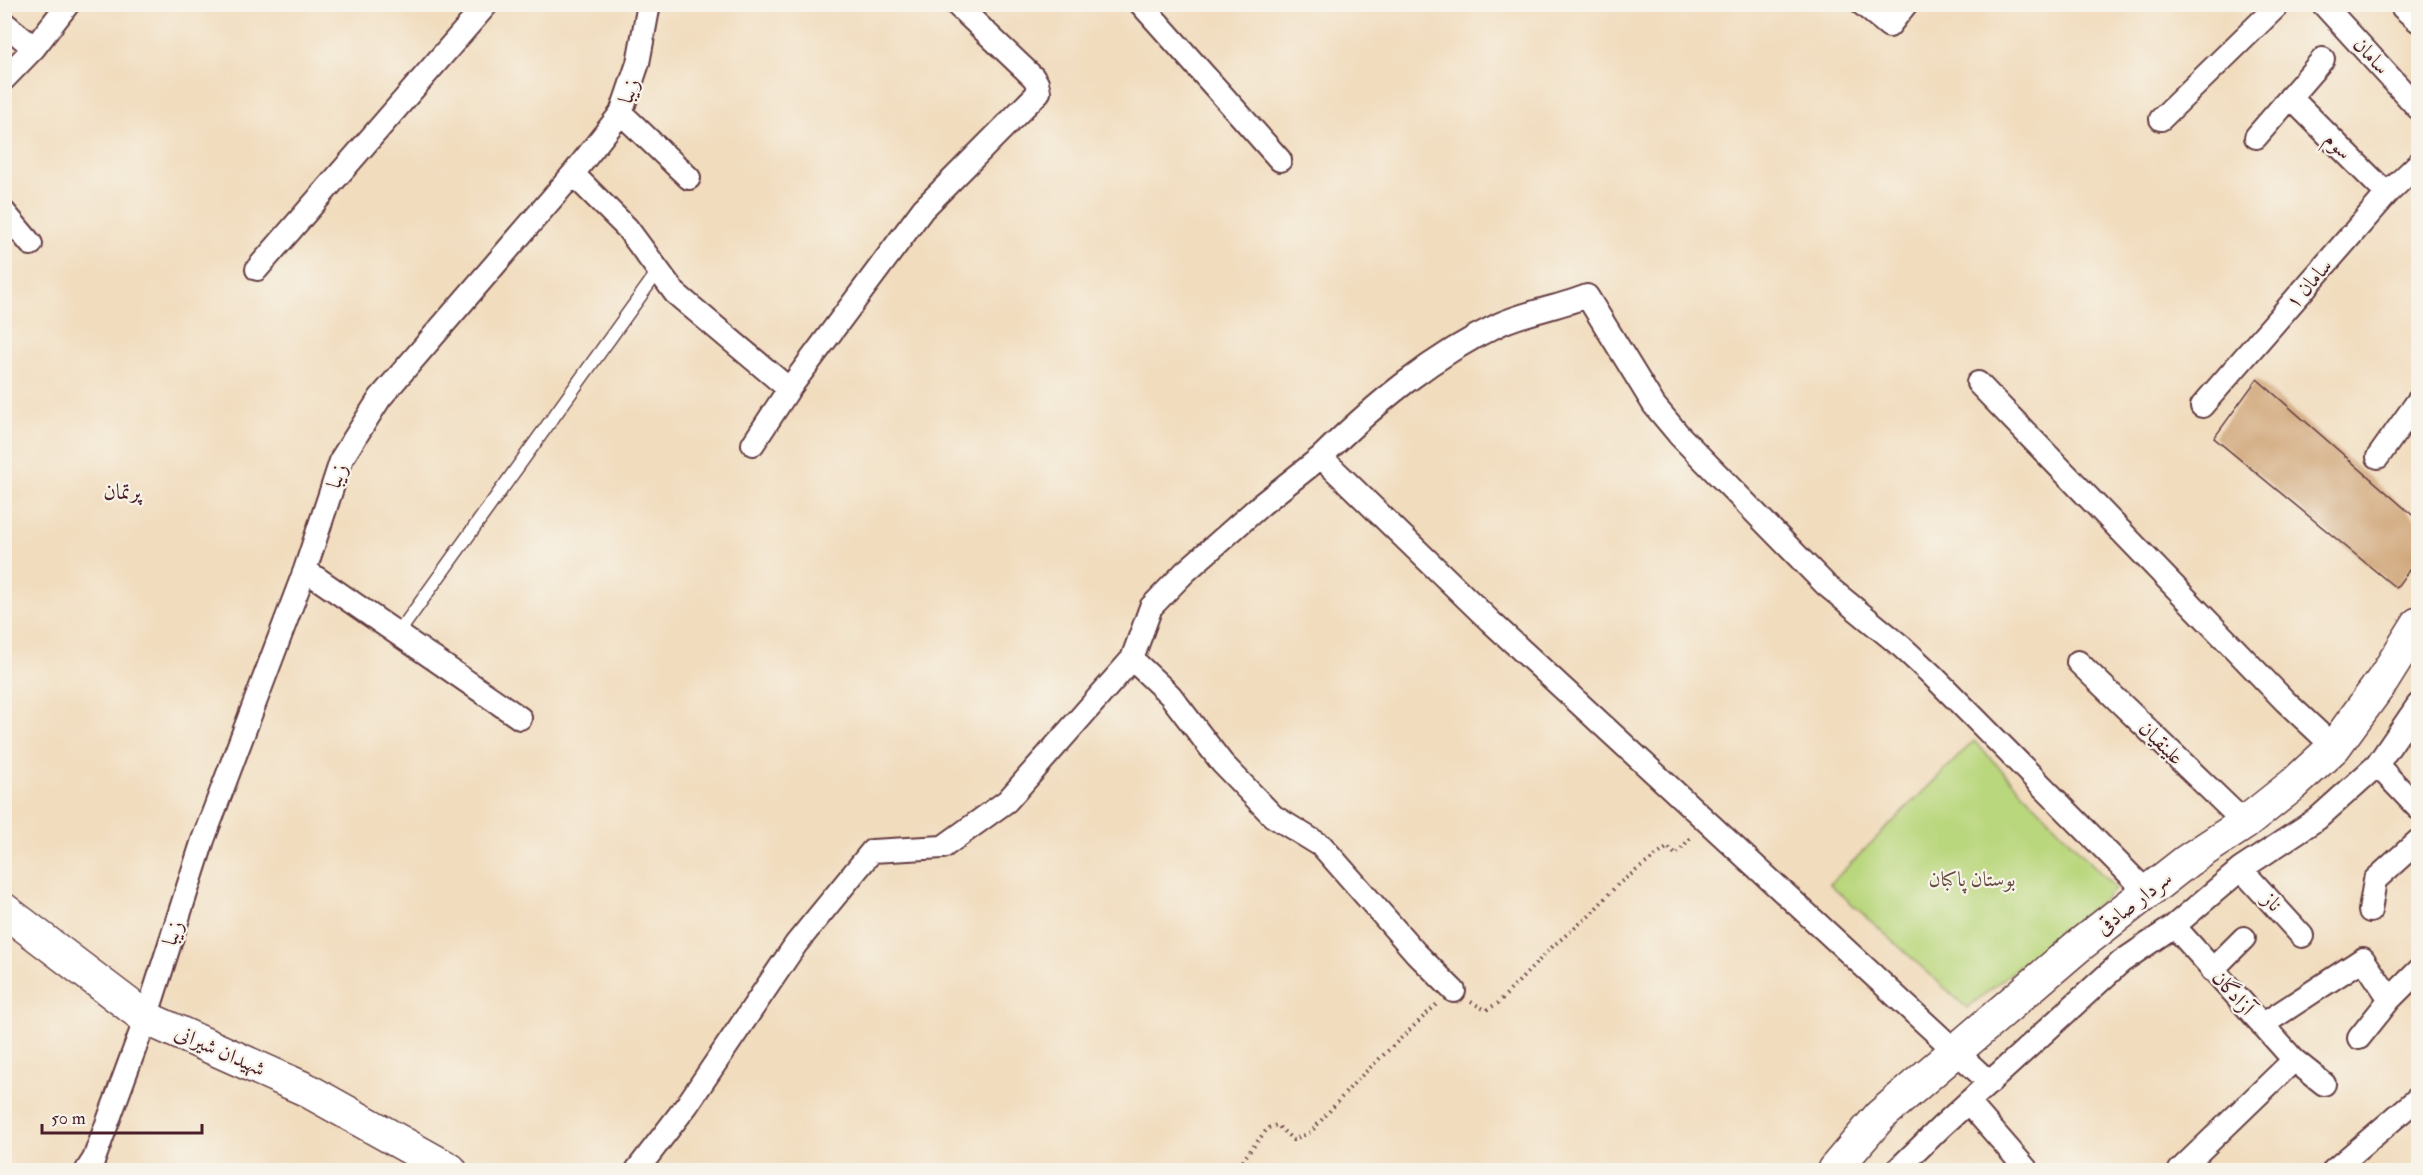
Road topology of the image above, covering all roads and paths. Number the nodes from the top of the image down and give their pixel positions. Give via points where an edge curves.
1 (68, 4) edge
2 (487, 4) edge
3 (649, 4) edge
4 (956, 4) edge
5 (1141, 4) edge
6 (1862, 4) edge
7 (1906, 4) edge
8 (2279, 4) edge
9 (2323, 4) edge
10 (4, 23) edge
11 (34, 48) junction
12 (2323, 59) dead end
13 (4, 79) edge
14 (2290, 98) junction
15 (2418, 108) edge
16 (621, 113) junction
17 (2161, 120) dead end
18 (2256, 137) dead end
19 (1280, 160) dead end
20 (2418, 164) edge
21 (573, 174) junction
22 (689, 178) dead end
23 (2387, 194) junction
24 (4, 212) edge
25 (31, 244) dead end
26 (257, 269) dead end
27 (659, 270) junction
28 (1978, 383) dead end
29 (789, 389) junction
30 (2418, 400) edge
31 (2202, 406) dead end
32 (753, 444) dead end
33 (1321, 457) junction
34 (2378, 457) dead end
35 (305, 570) junction
36 (2418, 624) edge
37 (398, 635) junction
38 (1132, 659) junction
39 (2078, 662) dead end
40 (2418, 705) edge
41 (520, 718) dead end
42 (2334, 747) junction
43 (2377, 765) junction
44 (2418, 808) edge
45 (2245, 823) junction
46 (2418, 841) edge
47 (2241, 869) junction
48 (2148, 893) junction
49 (4, 910) edge
50 (2370, 911) dead end
51 (2174, 926) junction
52 (2094, 934) junction
53 (2302, 936) dead end
54 (2244, 938) dead end
55 (2121, 962) junction
56 (2212, 970) junction
57 (2418, 971) edge
58 (1454, 991) dead end
59 (2390, 999) junction
60 (146, 1018) junction
61 (2262, 1025) junction
62 (2359, 1038) dead end
63 (1955, 1051) junction
64 (2294, 1060) junction
65 (1990, 1083) junction
66 (2324, 1084) dead end
67 (2418, 1098) edge
68 (1968, 1102) junction
69 (2191, 1167) edge
70 (1904, 1168) edge
71 (87, 1170) edge
72 (450, 1170) edge
73 (637, 1170) edge
74 (1834, 1170) edge
75 (2027, 1170) edge
76 (2334, 1170) edge

1 - 11 street
2 - 26 street
3 - 16 street, زیبا via 638,63
4 - 29 street via 1033,77 1039,92 922,209
5 - 19 street
6 - 7 street via 1889,26
8 - 17 street
9 - 15 street, سامان
10 - 11 street
11 - 13 street
12 - 14 street
14 - 18 street
14 - 23 street, سوم
16 - 21 street, زیبا
16 - 22 street
20 - 23 street, سامان ۱
21 - 27 street via 627,228
21 - 35 street, زیبا via 380,398 342,458
23 - 31 street, سامان ۱
24 - 25 street
27 - 29 street via 675,293
27 - 37 lane
28 - 42 street
29 - 32 street
30 - 34 street
33 - 38 street via 1262,504 1151,607
33 - 48 street via 1364,415 1432,362 1502,324 1587,296 1654,405 1680,436 1826,585 1931,674
33 - 63 street via 1490,621
35 - 37 street
35 - 60 street, زیبا via 203,840
36 - 42 street, سردار صادقی
37 - 41 street
38 - 58 street via 1170,695 1222,764 1273,816 1322,846
38 - 73 street via 1007,801 943,848 872,851 796,945 687,1105
39 - 45 street, علینقیان
40 - 43 street
42 - 45 street, سردار صادقی
43 - 44 street
43 - 47 street via 2317,819
45 - 48 street, سردار صادقی via 2187,861
46 - 50 street via 2375,880
47 - 51 street
47 - 53 street, ناز
48 - 52 street, سردار صادقی
49 - 60 street, شهیدان شیرانی
51 - 55 street
51 - 56 street, آزادگان
52 - 55 street
52 - 63 street, سردار صادقی
54 - 56 street
55 - 65 street
56 - 61 street, آزادگان
57 - 59 street
59 - 61 street via 2363,959
59 - 62 street
60 - 71 street, زیبا
60 - 72 street, شهیدان شیرانی via 305,1089
61 - 64 street, آزادگان
63 - 65 street
63 - 74 street, سردار صادقی via 1880,1116
64 - 66 street, آزادگان
64 - 69 street
65 - 68 street
67 - 76 street
68 - 70 street
68 - 75 street

